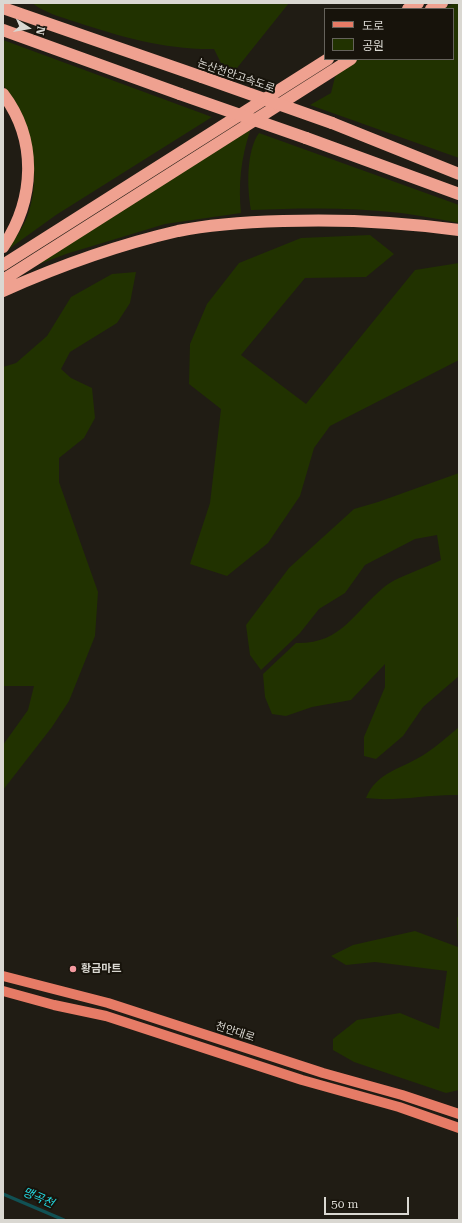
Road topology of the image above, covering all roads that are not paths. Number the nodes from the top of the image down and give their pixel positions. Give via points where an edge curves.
1 (442, 3) edge
2 (3, 8) edge
3 (433, 8) edge
4 (3, 30) edge
5 (326, 60) edge
6 (349, 60) edge
7 (3, 94) edge
8 (406, 152) junction
9 (459, 168) edge
10 (459, 174) edge
11 (459, 194) edge
12 (459, 230) edge
13 (3, 247) edge
14 (3, 265) edge
15 (3, 280) edge
16 (3, 291) edge
17 (3, 976) edge
18 (3, 991) edge
19 (459, 1114) edge
20 (459, 1128) edge

1 - 3 highway
2 - 8 highway, 논산천안고속도로, bridge via 332,123
4 - 11 highway, bridge
5 - 14 highway
6 - 15 highway
7 - 13 highway via 11,104 23,130 29,160 29,184 24,204 18,221
8 - 9 highway
8 - 10 highway, 논산천안고속도로
12 - 16 highway via 343,220 205,226 110,250 36,276
17 - 19 main road, 천안대로 via 108,1003
18 - 20 main road via 106,1016

